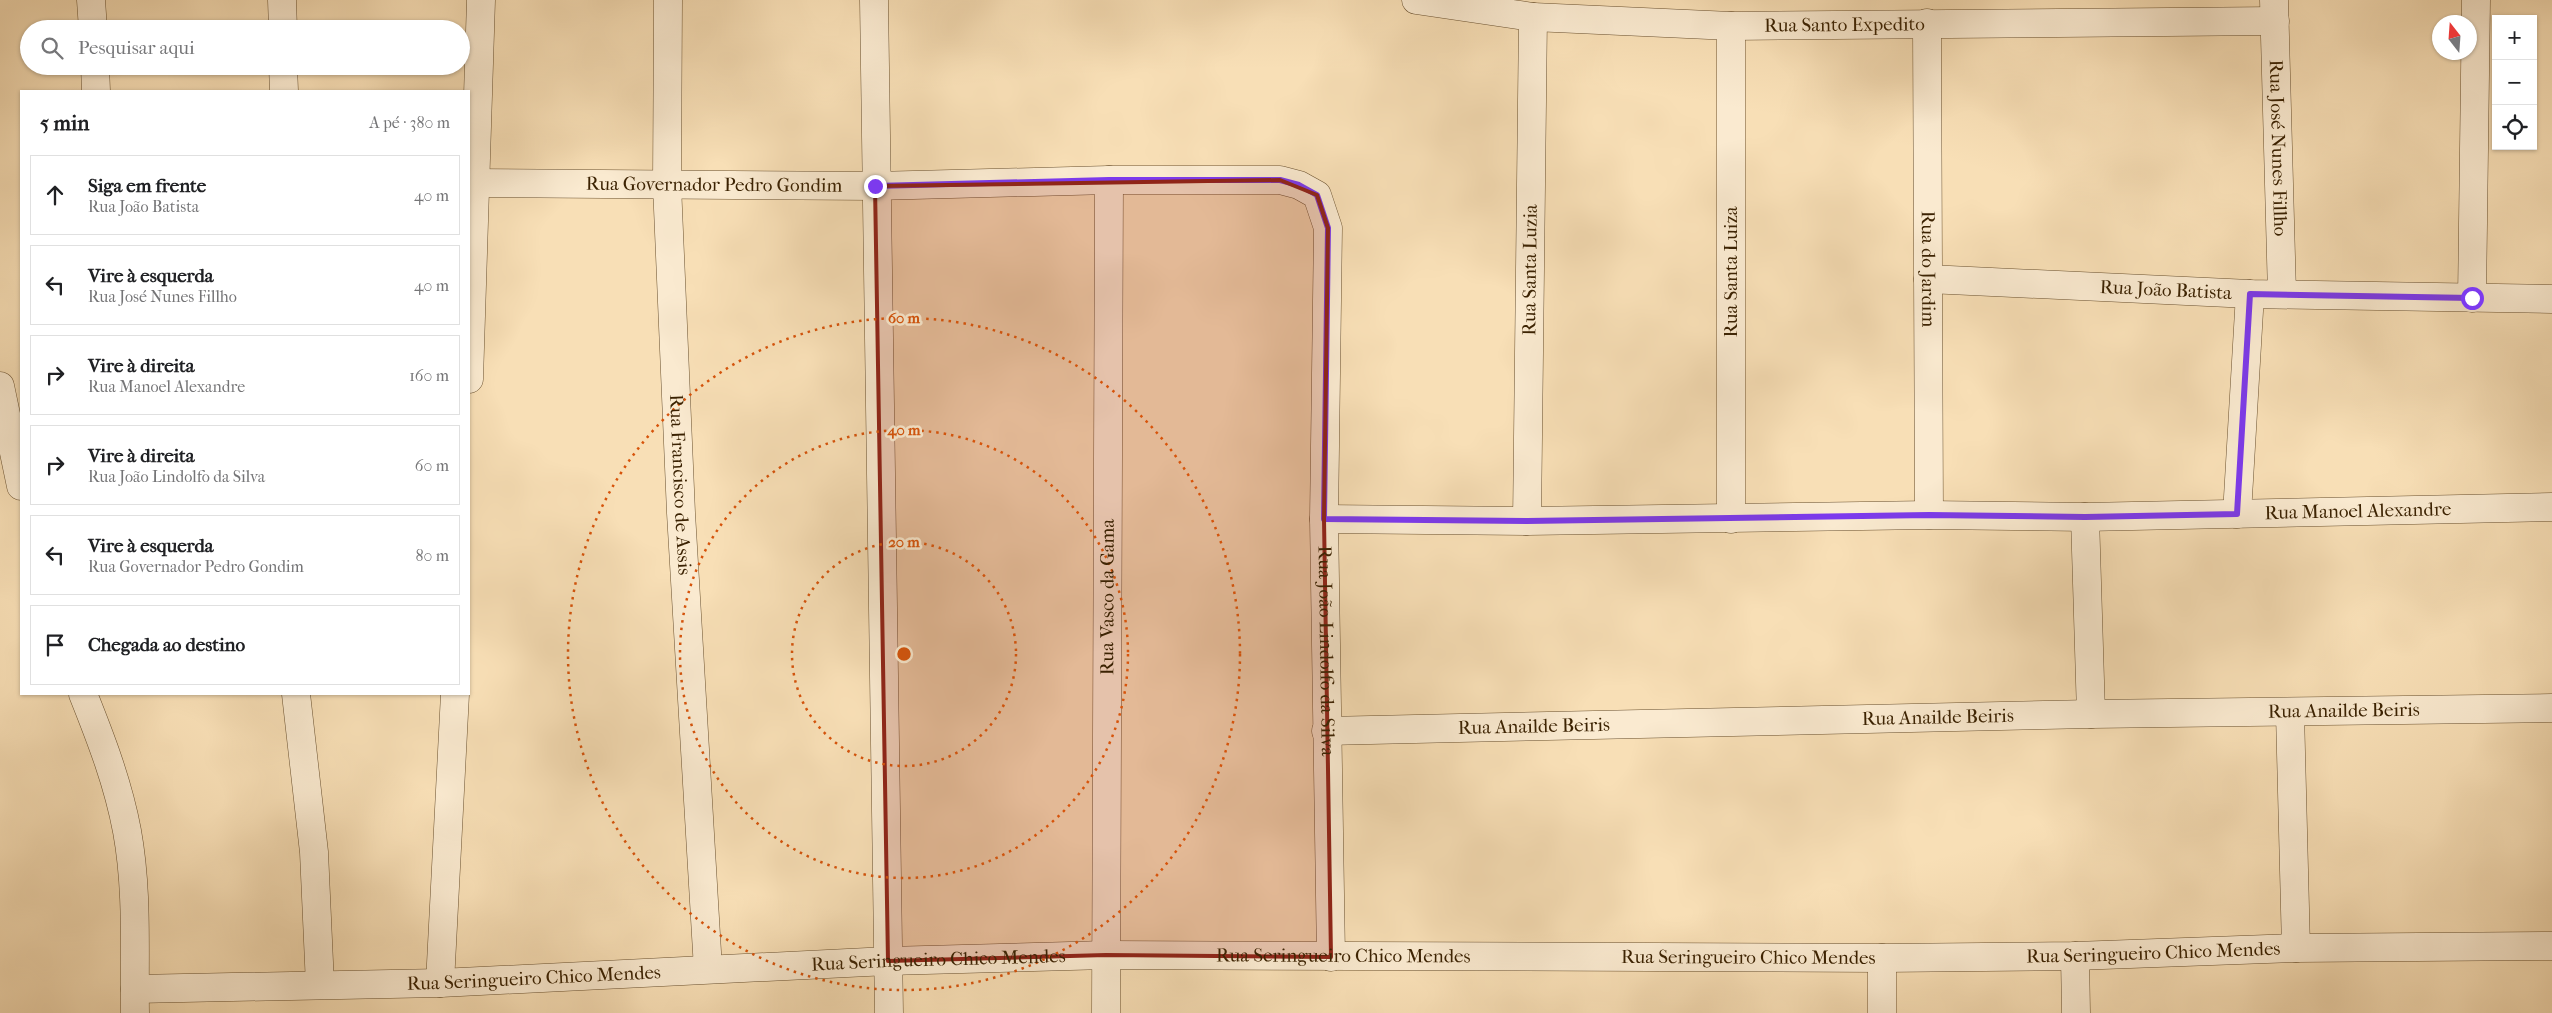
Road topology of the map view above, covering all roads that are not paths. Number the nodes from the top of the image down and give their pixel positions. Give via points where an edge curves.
1 (91, 0) edge
2 (282, 0) edge
3 (481, 0) edge
4 (668, 0) edge
5 (874, 0) edge
6 (1416, 0) edge
7 (2476, 0) edge
8 (2274, 10) edge
9 (1533, 17) junction
10 (92, 20) edge
11 (283, 20) edge
12 (1926, 23) junction
13 (1731, 26) junction
14 (95, 75) edge
15 (283, 75) edge
16 (96, 90) edge
17 (284, 90) edge
18 (1109, 180) junction
19 (473, 183) edge
20 (667, 185) junction
21 (875, 186) junction
22 (1317, 195) joint
23 (1928, 279) junction
24 (2250, 294) junction
25 (2282, 294) junction
26 (2472, 298) junction
27 (2552, 299) edge
28 (470, 330) edge
29 (0, 386) edge
30 (7, 456) edge
31 (20, 484) edge
32 (2552, 508) edge
33 (2237, 514) junction
34 (1929, 515) junction
35 (2085, 517) junction
36 (1731, 518) junction
37 (1324, 519) junction
38 (1527, 521) junction
39 (83, 695) edge
40 (296, 695) edge
41 (455, 695) edge
42 (2552, 708) edge
43 (2290, 713) junction
44 (2091, 714) junction
45 (1326, 731) junction
46 (2552, 946) edge
47 (2296, 948) junction
48 (1106, 955) junction
49 (2075, 956) junction
50 (1331, 957) junction
51 (1882, 958) junction
52 (888, 961) junction
53 (708, 970) junction
54 (440, 983) junction
55 (320, 985) junction
56 (135, 1001) edge
57 (889, 1013) edge
58 (1106, 1013) edge
59 (1882, 1013) edge
60 (2076, 1013) edge

1 - 10 street
2 - 11 street
3 - 19 street
4 - 20 street, Rua Francisco de Assis
5 - 21 street
6 - 9 street, Rua Santo Expedito
7 - 26 street
8 - 12 street, Rua Santo Expedito
8 - 25 street, Rua José Nunes Fillho
9 - 13 street, Rua Santo Expedito
9 - 38 street, Rua Santa Luzia
12 - 13 street, Rua Santo Expedito
12 - 23 street, Rua do Jardim
13 - 36 street, Rua Santa Luiza
14 - 16 street
15 - 17 street
18 - 21 street, Rua Governador Pedro Gondim
18 - 22 street, Rua Governador Pedro Gondim via 1280,180 1299,185
18 - 48 street, Rua Vasco da Gama
19 - 20 street, Rua Governador Pedro Gondim
19 - 28 street
20 - 21 street, Rua Governador Pedro Gondim
20 - 53 street, Rua Francisco de Assis via 681,513
21 - 52 street
22 - 37 street, Rua João Lindolfo da Silva via 1328,228
23 - 24 street, Rua João Batista
23 - 34 street, Rua do Jardim
24 - 25 street, Rua João Batista
24 - 33 street
25 - 26 street, Rua João Batista
26 - 27 street, Rua João Batista
29 - 30 street
30 - 31 street
32 - 33 street, Rua Manoel Alexandre
33 - 35 street, Rua Manoel Alexandre
34 - 35 street, Rua Manoel Alexandre
34 - 36 street, Rua Manoel Alexandre
35 - 44 street
36 - 38 street, Rua Manoel Alexandre
37 - 38 street, Rua Manoel Alexandre
37 - 45 street, Rua João Lindolfo da Silva
39 - 56 street via 114,775 127,832 136,909
40 - 55 street via 314,852
41 - 54 street
42 - 43 street, Rua Anailde Beiris
43 - 44 street, Rua Anailde Beiris
43 - 47 street
44 - 45 street, Rua Anailde Beiris
45 - 50 street, Rua João Lindolfo da Silva
46 - 47 street, Rua Seringueiro Chico Mendes
47 - 49 street, Rua Seringueiro Chico Mendes
48 - 50 street, Rua Seringueiro Chico Mendes
48 - 52 street, Rua Seringueiro Chico Mendes
48 - 58 street, Rua Vasco da Gama
49 - 51 street, Rua Seringueiro Chico Mendes
49 - 60 street
50 - 51 street, Rua Seringueiro Chico Mendes
51 - 59 street
52 - 53 street, Rua Seringueiro Chico Mendes
52 - 57 street
53 - 54 street, Rua Seringueiro Chico Mendes
54 - 55 street, Rua Seringueiro Chico Mendes
55 - 56 street, Rua Seringueiro Chico Mendes

